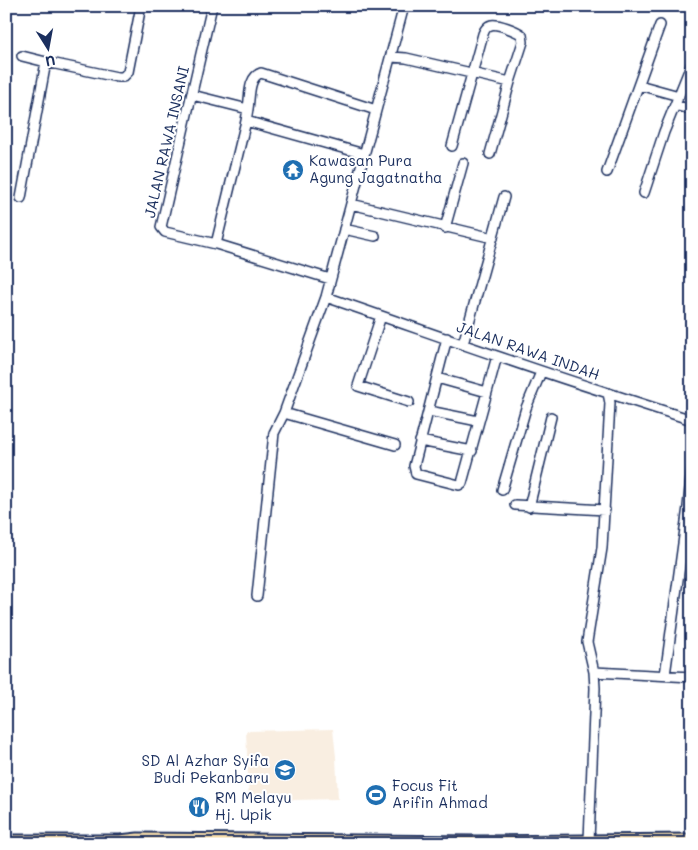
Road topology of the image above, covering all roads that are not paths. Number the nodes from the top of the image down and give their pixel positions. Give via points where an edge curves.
1 (141, 6) edge
2 (212, 6) edge
3 (404, 6) edge
4 (660, 25) dead end
5 (22, 56) dead end
6 (391, 57) junction
7 (46, 62) junction
8 (692, 63) edge
9 (470, 74) junction
10 (510, 82) junction
11 (639, 85) junction
12 (192, 96) junction
13 (679, 96) junction
14 (675, 105) junction
15 (248, 109) junction
16 (376, 110) junction
17 (692, 110) edge
18 (246, 121) junction
19 (452, 146) dead end
20 (364, 154) junction
21 (490, 154) dead end
22 (463, 163) dead end
23 (607, 172) dead end
24 (644, 194) dead end
25 (504, 197) dead end
26 (21, 198) dead end
27 (351, 204) junction
28 (445, 228) junction
29 (344, 229) junction
30 (375, 236) dead end
31 (493, 238) junction
32 (216, 244) junction
33 (330, 279) junction
34 (326, 297) junction
35 (381, 316) junction
36 (447, 338) junction
37 (463, 344) junction
38 (497, 356) junction
39 (541, 372) junction
40 (437, 378) junction
41 (487, 392) junction
42 (608, 393) junction
43 (409, 402) dead end
44 (429, 410) junction
45 (284, 413) junction
46 (551, 416) dead end
47 (692, 420) edge
48 (478, 422) junction
49 (420, 441) junction
50 (395, 445) dead end
51 (472, 451) junction
52 (692, 468) edge
53 (502, 490) dead end
54 (515, 505) dead end
55 (529, 507) junction
56 (605, 510) junction
57 (257, 596) dead end
58 (594, 672) junction
59 (665, 675) junction
60 (692, 676) edge
61 (589, 837) junction
62 (692, 840) edge
63 (6, 841) edge
64 (420, 843) edge

1 - 7 street via 128,72 123,77
2 - 12 street, JALAN RAWA INSANI
3 - 6 street
4 - 11 street
5 - 7 street
6 - 9 street
6 - 16 street
7 - 26 street
8 - 13 street
9 - 10 street
9 - 10 street via 483,34 494,24 517,31 523,38
9 - 19 street
10 - 21 street
11 - 13 street
11 - 23 street
12 - 15 street
12 - 32 street, JALAN RAWA INSANI via 161,227 165,232
13 - 14 street
14 - 17 street
14 - 24 street
15 - 16 street via 252,80 261,73
15 - 18 street
16 - 20 street
18 - 20 street
18 - 32 street
20 - 27 street
22 - 28 street
25 - 31 street
27 - 28 street
27 - 29 street
28 - 31 street
29 - 30 street
29 - 33 street
31 - 37 street
32 - 33 street, JALAN RAWA INSANI
33 - 34 street
34 - 35 street, JALAN RAWA INDAH
34 - 45 street
35 - 36 street, JALAN RAWA INDAH
35 - 43 street via 358,386
36 - 37 street, JALAN RAWA INDAH
36 - 40 street
37 - 38 street, JALAN RAWA INDAH
38 - 39 street, JALAN RAWA INDAH
38 - 41 street
39 - 42 street, JALAN RAWA INDAH
39 - 53 street via 526,408
40 - 41 street
40 - 44 street
41 - 48 street
42 - 47 street
42 - 56 street, JALAN RAWA INDAH
44 - 48 street
44 - 49 street
45 - 50 street
45 - 57 street via 274,433
46 - 55 street
48 - 51 street
49 - 51 street
49 - 51 street via 414,466 416,474 459,486
52 - 59 street
54 - 55 street
55 - 56 street
56 - 58 street, JALAN RAWA INDAH via 600,567 587,642
58 - 59 street
58 - 61 street, JALAN RAWA INDAH
59 - 60 street
61 - 62 main road
61 - 64 main road
63 - 64 main road via 138,839

